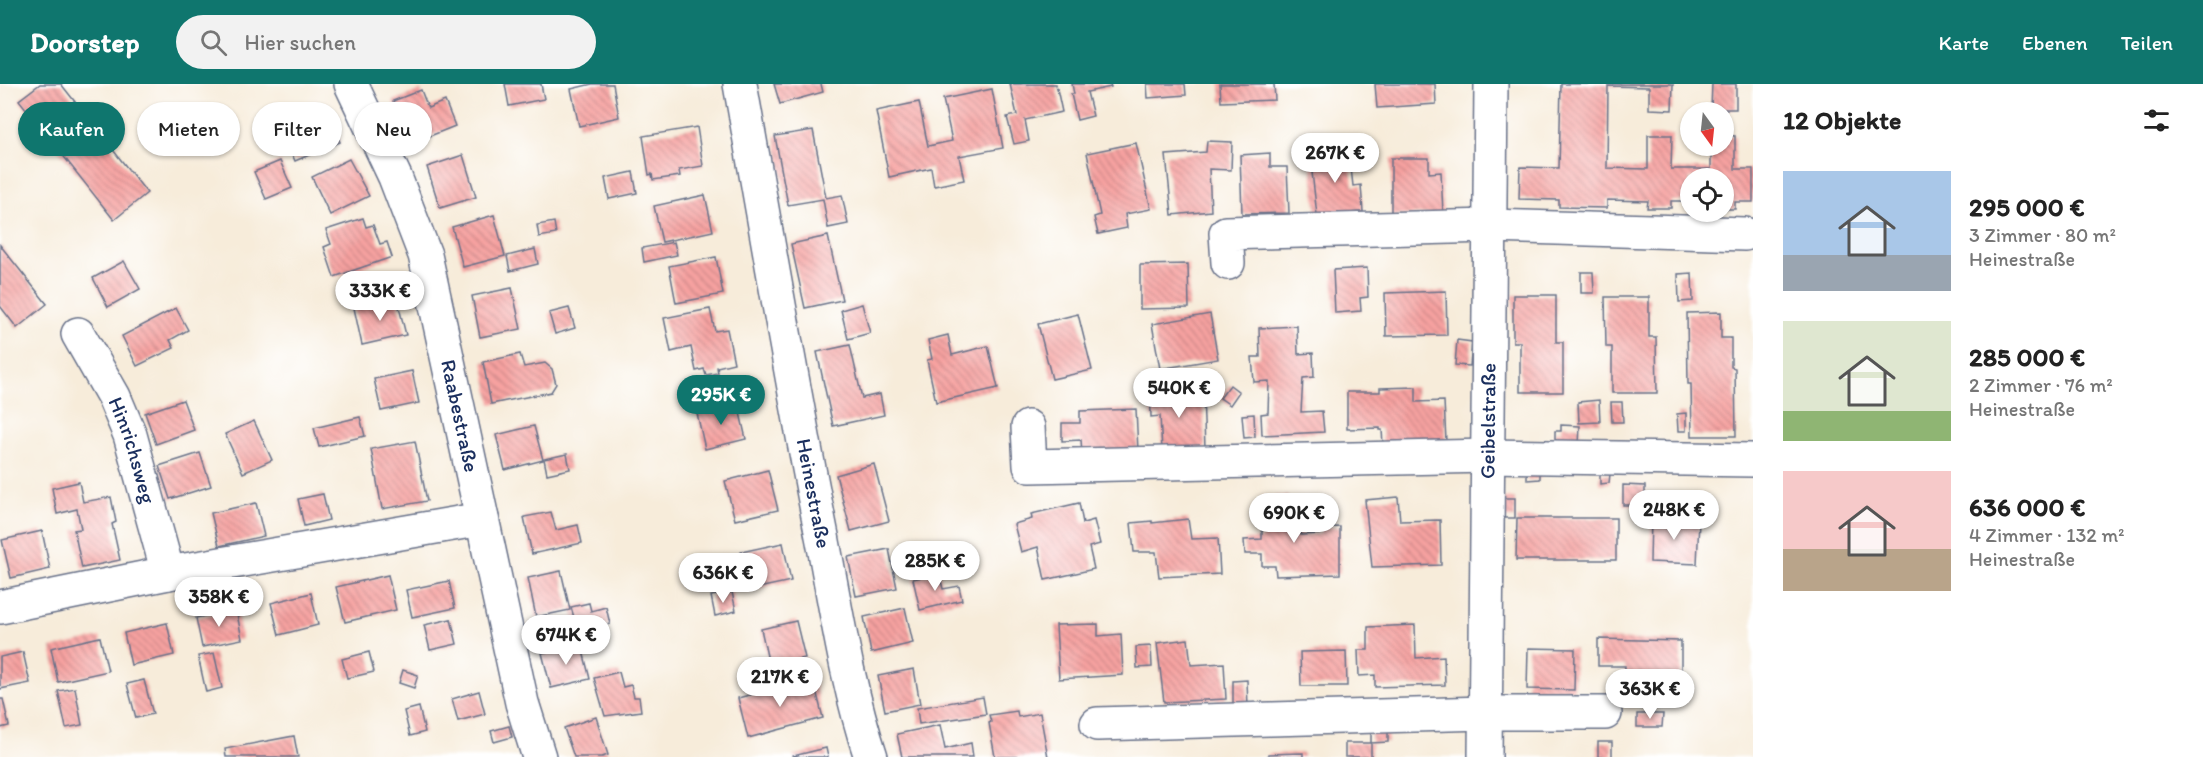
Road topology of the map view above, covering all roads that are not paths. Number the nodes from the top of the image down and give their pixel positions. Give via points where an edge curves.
1 (351, 84) edge
2 (740, 84) edge
3 (1491, 84) edge
4 (1490, 225) junction
5 (1745, 234) dead end
6 (1228, 263) dead end
7 (78, 333) dead end
8 (1028, 427) dead end
9 (1488, 456) junction
10 (1753, 460) edge
11 (482, 519) junction
12 (168, 573) junction
13 (0, 607) edge
14 (1485, 713) junction
15 (1605, 714) dead end
16 (1097, 724) dead end
17 (539, 757) edge
18 (871, 757) edge
19 (1485, 757) edge

1 - 11 street, Raabestraße via 395,177 425,255
2 - 18 street, Heinestraße via 804,448 849,671
3 - 4 street, Geibelstraße
4 - 5 street
4 - 6 street via 1226,233
4 - 9 street, Geibelstraße
7 - 12 street, Hinrichsweg via 114,397 130,435
8 - 9 street via 1030,466
9 - 10 street
9 - 14 street, Geibelstraße
11 - 12 street
11 - 17 street, Raabestraße via 522,703
12 - 13 street
14 - 15 street
14 - 16 street
14 - 19 street, Geibelstraße

